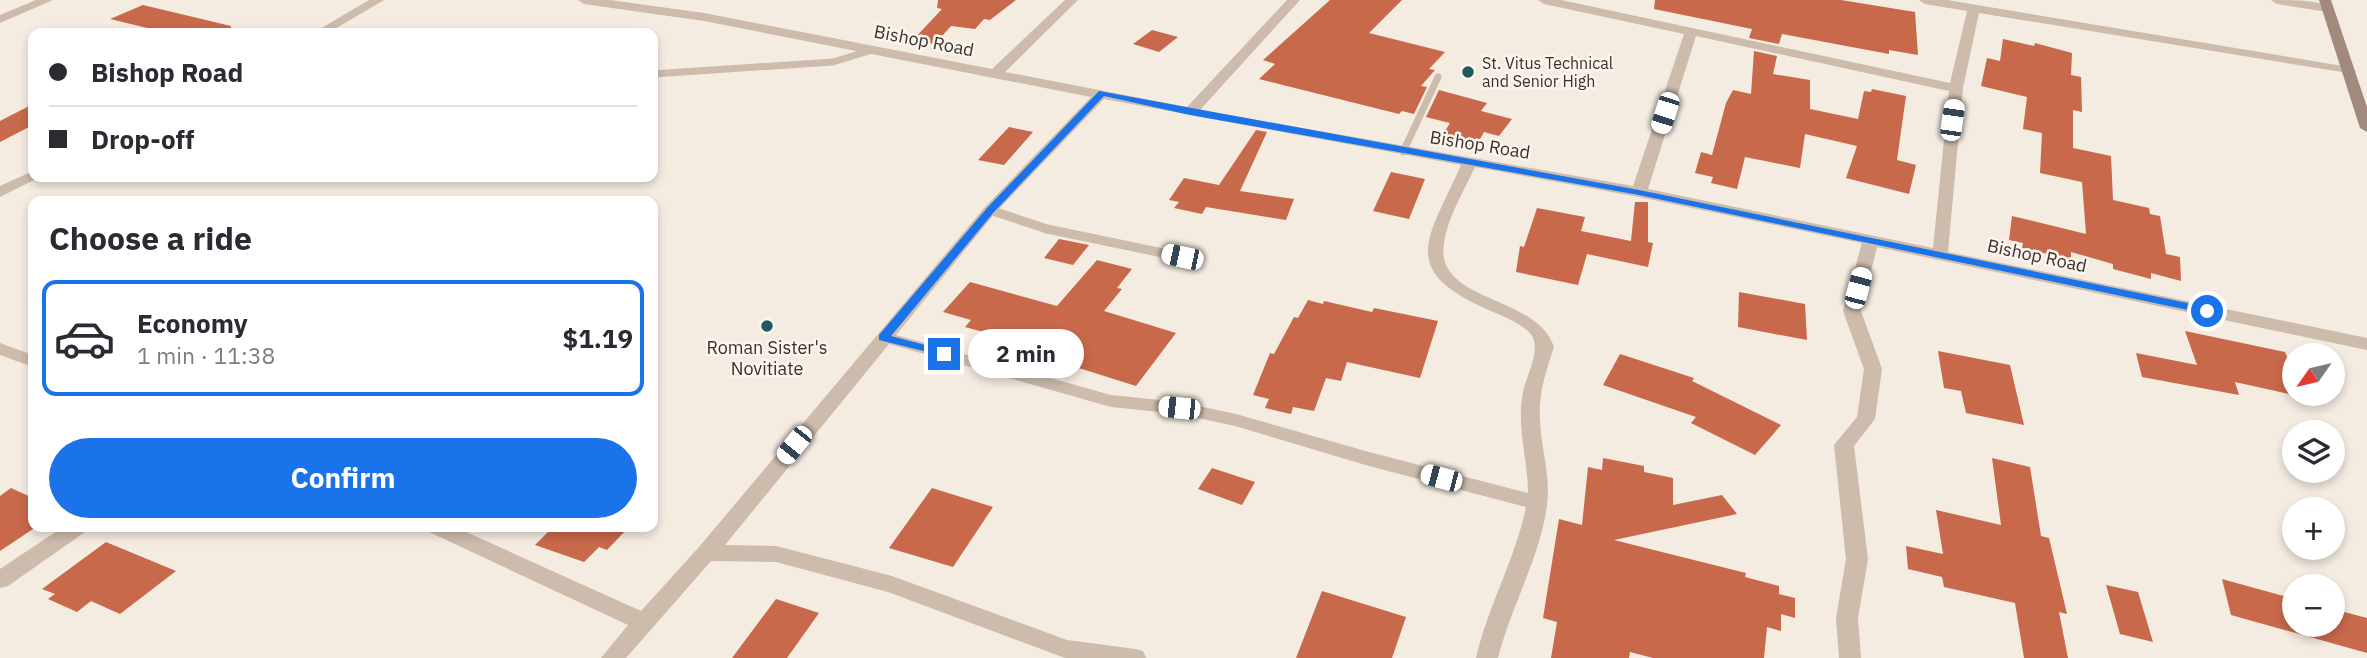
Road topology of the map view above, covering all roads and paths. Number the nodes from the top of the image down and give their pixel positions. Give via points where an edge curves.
1 (47, 0) edge
2 (378, 0) edge
3 (584, 0) edge
4 (1072, 0) edge
5 (1294, 0) edge
6 (1544, 0) edge
7 (1925, 0) edge
8 (2277, 0) edge
9 (2326, 4) edge
10 (1594, 5) edge
11 (1974, 9) junction
12 (0, 19) edge
13 (328, 28) edge
14 (1690, 33) junction
15 (872, 50) junction
16 (2349, 71) junction
17 (658, 74) edge
18 (994, 75) junction
19 (1438, 77) dead end
20 (1956, 88) junction
21 (1102, 93) junction
22 (1190, 113) junction
23 (2367, 128) edge
24 (1403, 152) junction
25 (1470, 162) junction
26 (28, 178) edge
27 (0, 192) edge
28 (1639, 192) junction
29 (990, 210) junction
30 (1870, 243) junction
31 (1940, 255) junction
32 (1182, 257) dead end
33 (883, 337) junction
34 (2367, 344) edge
35 (0, 349) edge
36 (28, 359) edge
37 (1538, 503) junction
38 (71, 532) edge
39 (447, 532) edge
40 (706, 553) junction
41 (0, 580) edge
42 (643, 622) junction
43 (612, 658) edge
44 (1135, 658) edge
45 (1487, 658) edge
46 (1850, 658) edge

1 - 12 street
2 - 13 street
3 - 15 street, Bishop Road via 704,17
4 - 18 street
5 - 22 street
6 - 10 street
7 - 11 street
8 - 9 street
9 - 16 street
10 - 14 street
11 - 16 street
11 - 20 street
14 - 20 street
14 - 28 street
15 - 17 lane via 833,62
15 - 18 street, Bishop Road
16 - 23 street
18 - 21 street, Bishop Road
19 - 24 lane
20 - 31 street
21 - 22 street, Bishop Road
21 - 29 street
22 - 24 street, Bishop Road
24 - 25 street, Bishop Road
25 - 28 street, Bishop Road
25 - 37 street via 1436,242 1433,260 1444,278 1538,330 1545,346 1533,384 1530,417
26 - 27 street
28 - 30 street, Bishop Road
29 - 32 lane via 1047,229
29 - 33 street
30 - 31 street, Bishop Road
30 - 46 street via 1852,311 1873,369 1866,419 1844,445 1857,559 1847,618
31 - 34 street, Bishop Road
33 - 37 street via 1111,401 1236,420
33 - 40 street
35 - 36 street
37 - 45 street via 1523,561
38 - 41 street
39 - 42 street
40 - 42 street
40 - 44 street via 776,554 892,584 1066,649
42 - 43 street

